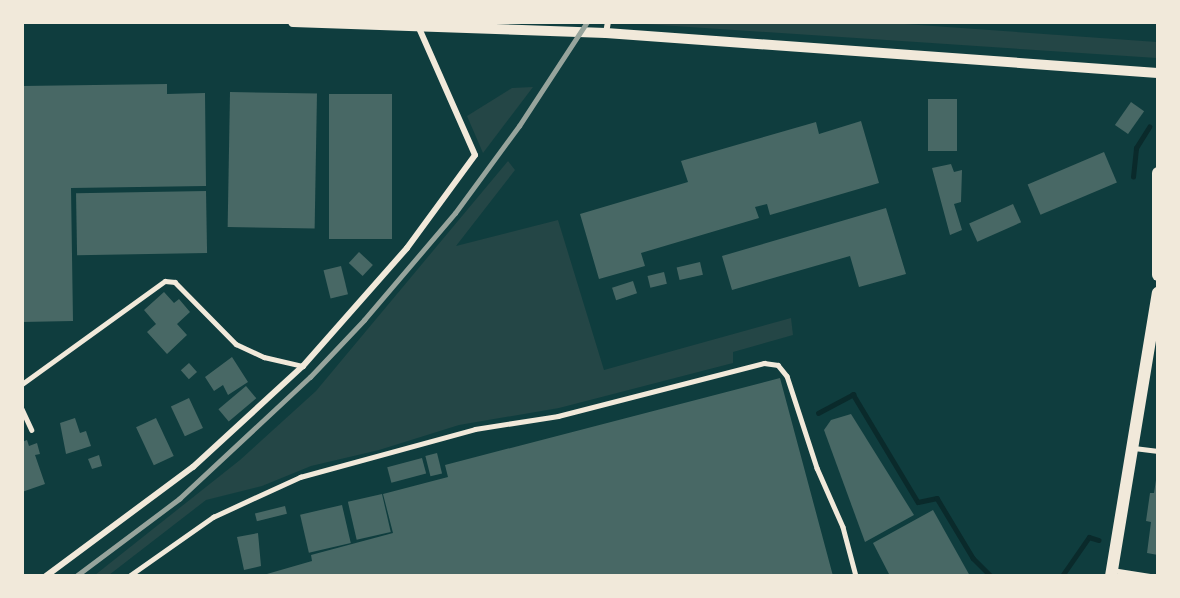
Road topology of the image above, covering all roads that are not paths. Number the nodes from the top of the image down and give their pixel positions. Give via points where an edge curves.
1 (293, 22) edge
2 (418, 26) junction
3 (572, 27) edge
4 (607, 28) edge
5 (1158, 73) edge
6 (1158, 173) edge
7 (1156, 234) edge
8 (1158, 275) edge
9 (1158, 293) edge
10 (303, 366) junction
11 (22, 384) edge
12 (22, 410) edge
13 (32, 430) dead end
14 (1134, 448) junction
15 (1158, 450) edge
16 (1112, 573) edge
17 (46, 576) edge
18 (129, 576) edge
19 (856, 576) edge
20 (1150, 576) edge

1 - 2 street
2 - 3 street
2 - 10 street via 476,155 407,248
3 - 4 street
4 - 5 street
6 - 7 main road
7 - 8 main road
9 - 14 main road
10 - 11 lane via 264,357 236,344 175,282 165,280
10 - 17 street via 193,467
12 - 13 lane
14 - 15 lane
14 - 16 main road
16 - 20 lane
18 - 19 lane via 213,517 300,477 475,429 558,416 764,363 778,365 787,376 817,468 843,527

